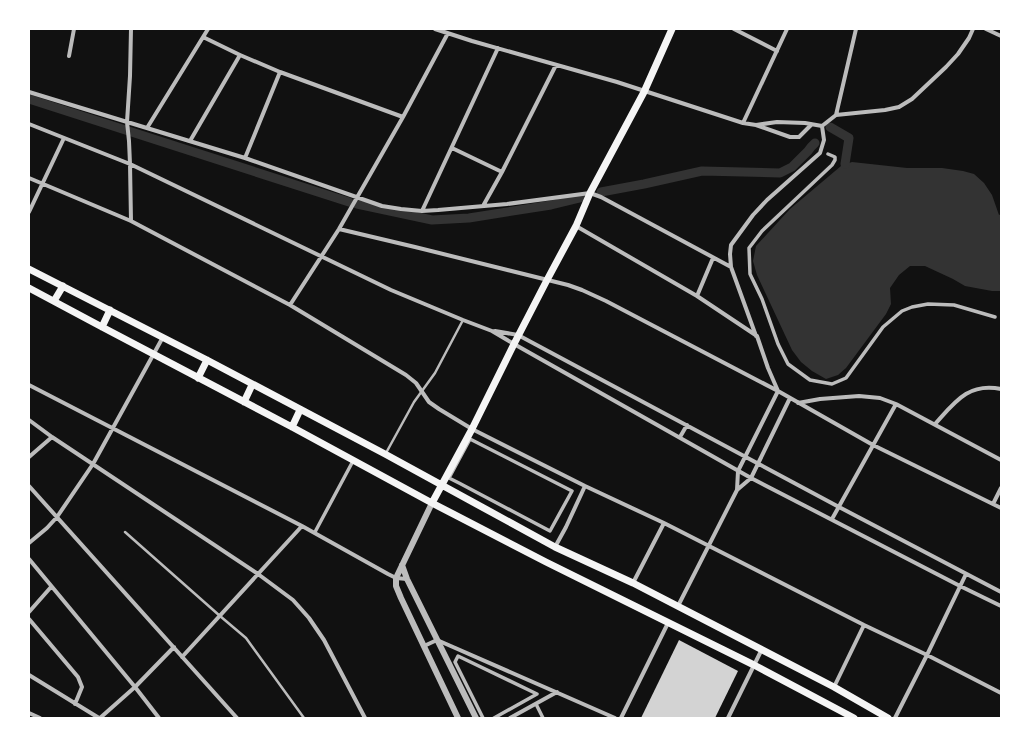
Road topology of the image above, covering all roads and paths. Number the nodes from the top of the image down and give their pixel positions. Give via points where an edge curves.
1 (74, 29) edge
2 (131, 29) edge
3 (208, 29) edge
4 (435, 29) edge
5 (672, 29) edge
6 (734, 29) edge
7 (788, 29) edge
8 (856, 29) edge
9 (972, 29) edge
10 (986, 29) edge
11 (448, 33) junction
12 (1001, 36) edge
13 (203, 37) junction
14 (498, 48) junction
15 (777, 51) junction
16 (240, 55) junction
17 (69, 56) dead end
18 (556, 65) junction
19 (280, 72) junction
20 (29, 92) edge
21 (644, 92) junction
22 (836, 115) junction
23 (403, 117) junction
24 (127, 122) junction
25 (743, 123) junction
26 (29, 124) edge
27 (756, 125) junction
28 (811, 125) junction
29 (822, 126) junction
30 (147, 128) junction
31 (64, 138) junction
32 (190, 142) junction
33 (452, 148) junction
34 (828, 154) dead end
35 (245, 158) junction
36 (130, 164) junction
37 (502, 172) junction
38 (29, 178) edge
39 (42, 184) junction
40 (590, 193) junction
41 (357, 197) junction
42 (483, 206) junction
43 (422, 211) junction
44 (29, 212) edge
45 (131, 221) junction
46 (576, 226) junction
47 (339, 229) junction
48 (321, 256) junction
49 (713, 258) junction
50 (731, 267) junction
51 (29, 269) edge
52 (547, 280) junction
53 (63, 286) junction
54 (29, 288) edge
55 (697, 296) junction
56 (54, 301) junction
57 (290, 305) junction
58 (110, 310) junction
59 (995, 316) dead end
60 (463, 320) junction
61 (102, 327) junction
62 (492, 331) junction
63 (518, 335) junction
64 (757, 336) junction
65 (163, 337) junction
66 (514, 344) junction
67 (153, 355) junction
68 (207, 360) junction
69 (198, 378) junction
70 (29, 385) edge
71 (252, 385) junction
72 (1001, 389) edge
73 (421, 391) junction
74 (778, 391) junction
75 (790, 398) junction
76 (244, 402) junction
77 (798, 403) junction
78 (896, 404) junction
79 (300, 410) junction
80 (29, 420) edge
81 (935, 424) junction
82 (687, 425) junction
83 (113, 427) junction
84 (292, 427) junction
85 (472, 429) junction
86 (52, 437) junction
87 (680, 437) junction
88 (470, 439) joint
89 (873, 445) junction
90 (385, 454) junction
91 (745, 456) junction
92 (29, 457) edge
93 (1001, 460) edge
94 (353, 461) junction
95 (93, 464) junction
96 (758, 464) junction
97 (738, 471) junction
98 (751, 478) junction
99 (29, 486) edge
100 (441, 486) junction
101 (585, 486) junction
102 (1001, 488) edge
103 (737, 490) junction
104 (432, 503) junction
105 (993, 504) junction
106 (838, 506) junction
107 (1001, 508) edge
108 (57, 517) junction
109 (832, 519) junction
110 (664, 523) junction
111 (302, 526) junction
112 (125, 532) dead end
113 (315, 532) junction
114 (29, 543) edge
115 (708, 545) junction
116 (555, 547) junction
117 (29, 559) edge
118 (402, 565) junction
119 (258, 574) junction
120 (966, 574) junction
121 (396, 578) junction
122 (407, 579) junction
123 (633, 583) junction
124 (960, 586) junction
125 (51, 587) junction
126 (1001, 592) edge
127 (678, 606) junction
128 (1001, 606) edge
129 (29, 612) edge
130 (220, 616) junction
131 (29, 619) edge
132 (668, 623) junction
133 (864, 625) junction
134 (437, 640) junction
135 (424, 646) junction
136 (174, 647) junction
137 (762, 649) junction
138 (927, 655) junction
139 (182, 657) junction
140 (754, 665) junction
141 (29, 675) edge
142 (135, 687) junction
143 (834, 687) junction
144 (557, 692) junction
145 (1001, 692) edge
146 (75, 704) junction
147 (536, 704) junction
148 (29, 713) edge
149 (40, 718) edge
150 (99, 718) edge
151 (159, 718) edge
152 (236, 718) edge
153 (304, 718) edge
154 (365, 718) edge
155 (458, 718) edge
156 (476, 718) edge
157 (483, 718) edge
158 (494, 718) edge
159 (510, 718) edge
160 (543, 718) edge
161 (615, 718) edge
162 (621, 718) edge
163 (728, 718) edge
164 (854, 718) edge
165 (888, 718) edge
166 (895, 718) edge

1 - 17 street
2 - 24 street
3 - 13 street
4 - 11 street
5 - 21 main road
6 - 15 street
7 - 15 street
8 - 22 street
9 - 22 street via 958,54 912,99 899,107 885,110
10 - 12 street
11 - 14 street
11 - 23 street
13 - 16 street
13 - 30 street
14 - 18 street
14 - 33 street
15 - 25 street
16 - 19 street
16 - 32 street
18 - 21 street
18 - 37 street
19 - 23 street
19 - 35 street
20 - 24 street
21 - 25 street
21 - 40 main road
22 - 29 street
23 - 41 street
24 - 30 street
24 - 36 street
25 - 27 street
26 - 31 street
27 - 28 street via 777,122
27 - 28 street via 793,138 799,137
28 - 29 street
29 - 50 street via 824,140 820,153 753,215 731,245
30 - 32 street
31 - 36 street
31 - 39 street
32 - 35 street
33 - 37 street
33 - 43 street
34 - 59 street via 835,157 832,165 762,231 749,248 750,274 788,364 810,380 832,384 846,378 883,327 902,311 928,304 954,305
35 - 41 street
36 - 45 street
36 - 48 street
37 - 42 street
38 - 39 street
39 - 44 street
39 - 45 street
40 - 42 street
40 - 46 main road
40 - 49 street
41 - 43 street via 382,206
41 - 47 street
42 - 43 street
45 - 57 street
46 - 52 main road
46 - 55 street
47 - 48 street
47 - 52 street
48 - 57 street
48 - 60 street via 391,290
49 - 50 street
49 - 55 street
50 - 64 street
51 - 53 main road
52 - 63 main road
52 - 74 street via 582,290 606,301
53 - 56 main road
53 - 58 main road
54 - 56 main road
55 - 64 street
56 - 61 main road
57 - 73 street via 402,373
58 - 61 main road
58 - 65 main road
60 - 62 street
60 - 73 lane via 435,373
61 - 67 main road
62 - 63 street
62 - 66 street
63 - 66 main road
63 - 82 street
64 - 74 street
65 - 67 street
65 - 68 main road
66 - 85 main road
66 - 87 street
67 - 69 main road
67 - 83 street
68 - 69 main road
68 - 71 main road
69 - 76 main road
70 - 83 street
71 - 76 main road
71 - 79 main road
72 - 81 street via 983,388 971,391 953,404
73 - 85 street via 429,402
73 - 90 lane
74 - 75 street
74 - 91 street
75 - 77 street
75 - 96 street
76 - 84 main road
77 - 78 street via 859,396 880,398
77 - 89 street
78 - 81 street
78 - 89 street
79 - 84 main road
79 - 90 main road
80 - 86 street
81 - 93 street
82 - 87 street
82 - 91 street
83 - 95 street
83 - 111 street
84 - 94 main road
85 - 100 main road
85 - 101 street
86 - 92 street
86 - 95 street
87 - 97 street
88 - 88 street via 572,491 550,531 449,478
89 - 105 street
89 - 106 street
90 - 100 main road
91 - 96 street
91 - 97 street
94 - 104 main road
94 - 113 street
95 - 108 street
95 - 119 street
96 - 98 street
96 - 106 street
97 - 98 street
97 - 103 street
98 - 103 street
98 - 109 street
99 - 108 street
100 - 104 main road
100 - 116 main road
101 - 110 street
101 - 116 street
102 - 105 street
103 - 115 street
104 - 118 street
104 - 132 main road
105 - 107 street
106 - 109 street
106 - 120 street
108 - 114 street
108 - 136 street
109 - 124 street
110 - 115 street
110 - 123 street
111 - 113 street
111 - 119 street
112 - 130 lane
113 - 121 street
115 - 127 street
115 - 133 street
116 - 123 main road
117 - 125 street
118 - 121 street
118 - 122 street
119 - 130 street
119 - 154 street via 293,600 309,618 324,640
120 - 124 street
120 - 126 street
121 - 122 street
121 - 135 street via 400,598
122 - 134 street
123 - 127 main road
124 - 128 street
124 - 138 street
125 - 129 street
125 - 142 street
127 - 137 main road
130 - 139 street
130 - 153 lane via 246,638
131 - 146 street via 78,677 82,687
132 - 140 main road
132 - 162 street
133 - 138 street
133 - 143 street
134 - 135 street
134 - 144 street
134 - 156 street
135 - 155 street
136 - 139 street
136 - 142 street
137 - 140 street
137 - 143 main road
138 - 145 street
138 - 166 street
139 - 152 street
140 - 163 street
140 - 164 main road
141 - 146 street
142 - 150 street
142 - 151 street
143 - 165 main road
144 - 147 street
144 - 161 street
146 - 150 street
147 - 159 street
147 - 160 street
148 - 149 street
157 - 158 street via 455,662 458,656 537,694

